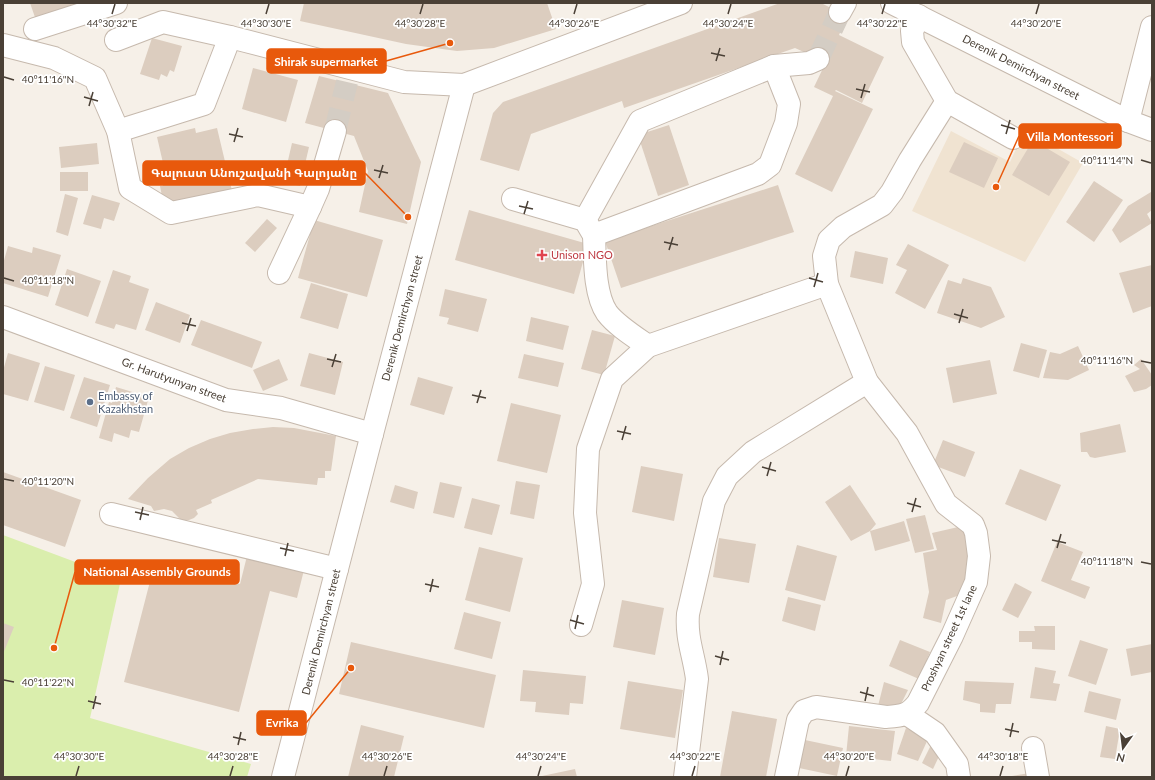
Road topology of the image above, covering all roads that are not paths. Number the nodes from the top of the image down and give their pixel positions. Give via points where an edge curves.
1 (116, 3) edge
2 (681, 3) edge
3 (892, 3) edge
4 (919, 16) junction
5 (1152, 27) edge
6 (35, 29) dead end
7 (230, 37) junction
8 (116, 40) dead end
9 (3, 45) edge
10 (818, 59) dead end
11 (774, 66) junction
12 (464, 85) junction
13 (947, 101) junction
14 (1128, 121) junction
15 (118, 130) junction
16 (1152, 130) edge
17 (335, 131) tunnel mouth
18 (1013, 138) dead end
19 (513, 199) dead end
20 (310, 207) junction
21 (589, 228) junction
22 (279, 273) dead end
23 (827, 284) junction
24 (3, 317) edge
25 (648, 346) junction
26 (867, 382) junction
27 (372, 434) junction
28 (111, 514) dead end
29 (337, 569) junction
30 (581, 625) dead end
31 (907, 714) junction
32 (1033, 748) dead end
33 (283, 777) edge
34 (685, 777) edge
35 (786, 777) edge
36 (959, 777) edge
37 (1038, 777) edge

1 - 6 street
2 - 12 street
3 - 4 street, Derenik Demirchyan street
4 - 13 street via 912,30 913,42
4 - 14 street, Derenik Demirchyan street
5 - 14 street
7 - 8 street via 163,22
7 - 12 street via 349,75 404,82
7 - 15 street via 204,104
9 - 15 street via 54,58 95,78
10 - 11 street via 809,63
11 - 21 street via 640,121
11 - 21 street via 789,104 786,123 770,165 758,174
12 - 27 street, Derenik Demirchyan street
13 - 18 street
13 - 23 street, Proshyan street 1st lane via 882,205 843,227 829,240 824,256
14 - 16 street, Derenik Demirchyan street
15 - 20 street via 130,188 171,213 258,195
17 - 20 street
19 - 21 street
20 - 22 street
21 - 25 street via 598,293 607,313
23 - 25 street
23 - 26 street, Proshyan street 1st lane
24 - 27 street, Gr. Harutyunyan street via 226,400 281,408
25 - 30 street via 612,379 588,449 585,513 593,584
26 - 31 street, Proshyan street 1st lane via 907,433 946,504 974,524 979,556 976,582 952,636 918,703
26 - 34 street via 753,452 727,476 714,501 688,620 688,639 698,679
27 - 29 street, Derenik Demirchyan street
28 - 29 street
29 - 33 street, Derenik Demirchyan street
31 - 35 street via 886,717 816,707 804,711 798,720
31 - 36 street via 935,733 957,764
32 - 37 street

